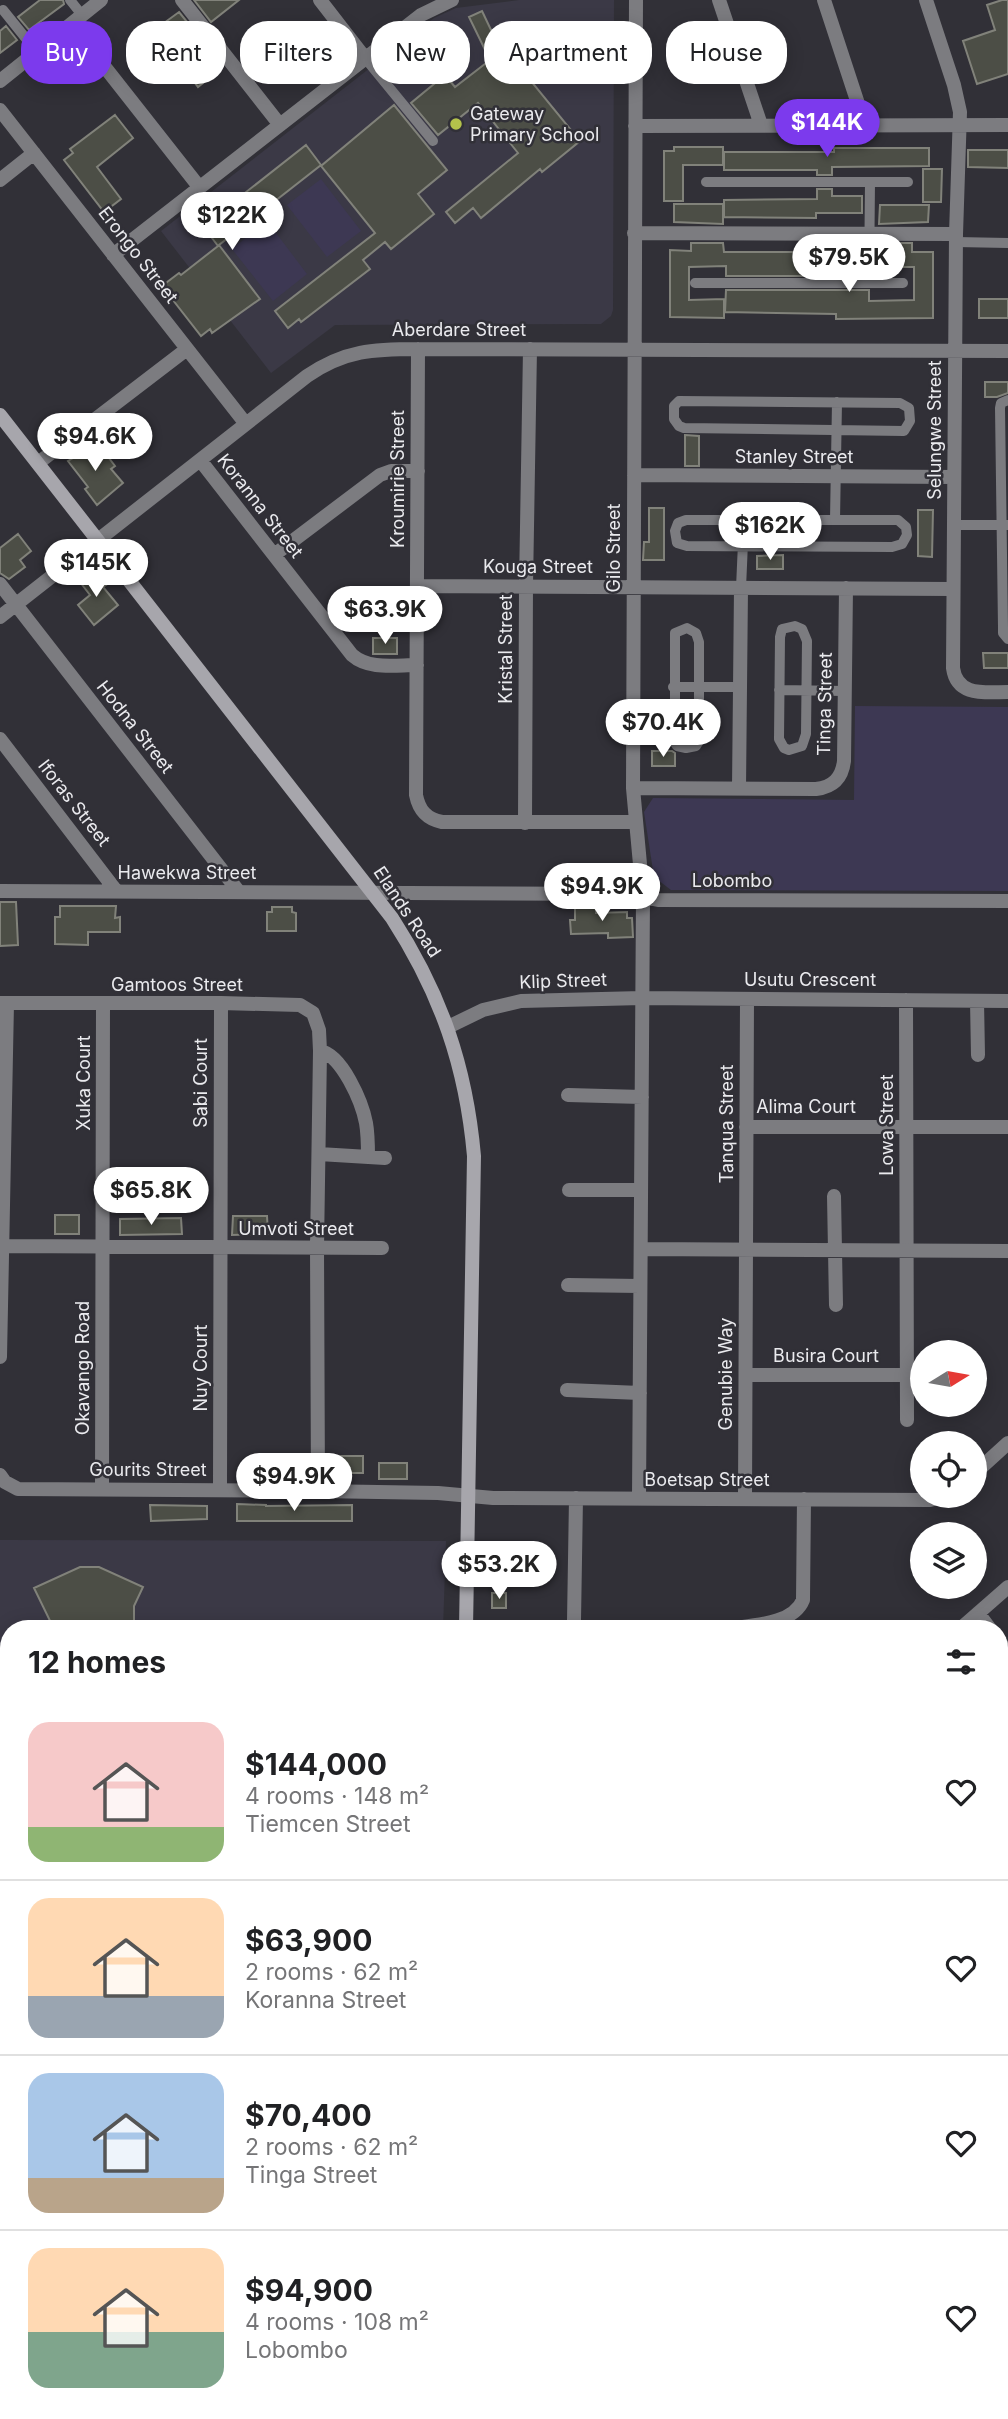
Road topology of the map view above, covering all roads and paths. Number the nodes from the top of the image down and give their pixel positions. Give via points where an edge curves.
1 (71, 0) edge
2 (101, 0) edge
3 (182, 0) edge
4 (320, 0) edge
5 (452, 0) edge
6 (636, 0) edge
7 (719, 0) edge
8 (824, 0) edge
9 (926, 0) edge
10 (3, 10) dead end
11 (76, 19) junction
12 (74, 21) edge
13 (21, 32) edge
14 (365, 58) junction
15 (21, 64) edge
16 (0, 81) edge
17 (0, 110) edge
18 (960, 124) junction
19 (280, 125) junction
20 (761, 125) junction
21 (865, 125) junction
22 (1008, 125) edge
23 (635, 126) junction
24 (433, 141) dead end
25 (34, 153) junction
26 (0, 180) edge
27 (706, 182) dead end
28 (870, 182) junction
29 (908, 182) dead end
30 (200, 188) junction
31 (634, 233) junction
32 (869, 234) junction
33 (956, 238) junction
34 (1008, 243) edge
35 (113, 255) junction
36 (695, 283) dead end
37 (869, 283) junction
38 (903, 283) dead end
39 (187, 349) junction
40 (418, 349) junction
41 (530, 349) junction
42 (634, 349) junction
43 (954, 351) junction
44 (1008, 351) edge
45 (1008, 400) edge
46 (837, 402) junction
47 (0, 415) edge
48 (246, 424) junction
49 (836, 430) junction
50 (200, 460) junction
51 (38, 463) junction
52 (418, 471) junction
53 (634, 475) junction
54 (835, 476) junction
55 (954, 477) junction
56 (744, 520) junction
57 (835, 520) junction
58 (954, 525) junction
59 (1004, 525) edge
60 (98, 540) junction
61 (742, 547) junction
62 (274, 555) junction
63 (0, 584) edge
64 (417, 586) junction
65 (526, 586) junction
66 (633, 587) junction
67 (741, 588) junction
68 (846, 588) junction
69 (954, 589) junction
70 (16, 604) junction
71 (0, 617) edge
72 (1008, 639) edge
73 (416, 665) junction
74 (673, 687) junction
75 (698, 687) junction
76 (740, 687) junction
77 (779, 690) junction
78 (807, 690) junction
79 (845, 691) junction
80 (1008, 692) edge
81 (0, 739) edge
82 (633, 788) junction
83 (738, 788) junction
84 (635, 822) junction
85 (525, 823) junction
86 (0, 891) edge
87 (117, 892) junction
88 (239, 892) junction
89 (373, 893) junction
90 (643, 897) junction
91 (1008, 901) edge
92 (642, 998) junction
93 (747, 999) junction
94 (906, 1000) junction
95 (977, 1000) junction
96 (1008, 1001) edge
97 (4, 1003) edge
98 (220, 1003) junction
99 (103, 1004) junction
100 (448, 1027) junction
101 (320, 1051) junction
102 (978, 1055) dead end
103 (568, 1095) dead end
104 (642, 1097) junction
105 (907, 1126) junction
106 (746, 1127) junction
107 (1008, 1127) edge
108 (319, 1154) junction
109 (368, 1157) junction
110 (385, 1158) dead end
111 (569, 1190) dead end
112 (641, 1190) junction
113 (834, 1196) dead end
114 (1, 1246) edge
115 (103, 1247) junction
116 (317, 1247) junction
117 (220, 1248) junction
118 (383, 1248) dead end
119 (641, 1250) junction
120 (746, 1250) junction
121 (835, 1250) junction
122 (907, 1251) junction
123 (1008, 1251) edge
124 (568, 1285) dead end
125 (640, 1286) junction
126 (836, 1305) dead end
127 (913, 1340) edge
128 (0, 1357) edge
129 (746, 1375) junction
130 (910, 1375) edge
131 (567, 1390) dead end
132 (640, 1393) junction
133 (910, 1403) edge
134 (907, 1420) dead end
135 (1008, 1443) edge
136 (987, 1462) edge
137 (0, 1475) edge
138 (102, 1489) junction
139 (220, 1489) junction
140 (317, 1491) junction
141 (469, 1496) junction
142 (576, 1498) junction
143 (639, 1499) junction
144 (745, 1499) junction
145 (804, 1499) junction
146 (910, 1500) edge
147 (1008, 1587) edge
148 (978, 1613) junction
149 (466, 1620) edge
150 (573, 1620) edge
151 (776, 1620) edge
152 (970, 1620) edge
153 (983, 1620) edge

1 - 11 lane
2 - 11 street
3 - 19 street
4 - 14 street
5 - 14 street via 421,15
6 - 23 street, Gilo Street
7 - 20 street
8 - 21 street
9 - 18 street, Selungwe Street via 959,99
10 - 13 lane
11 - 12 street
11 - 30 street
14 - 19 street
14 - 24 lane
15 - 16 street
17 - 25 street, Erongo Street
18 - 21 street
18 - 22 street
18 - 33 street, Selungwe Street
19 - 30 street
20 - 21 street
20 - 23 street
23 - 31 street, Gilo Street
25 - 26 street
25 - 35 street, Erongo Street
27 - 28 lane
28 - 29 lane
28 - 32 lane
30 - 35 street
31 - 32 street
31 - 42 street, Gilo Street
32 - 33 street
32 - 37 lane
33 - 34 lane
33 - 43 street, Selungwe Street
35 - 39 street, Erongo Street
36 - 37 lane
37 - 38 lane
39 - 48 street, Erongo Street
39 - 51 street
40 - 41 street, Aberdare Street
40 - 48 street, Aberdare Street via 374,349 330,362
40 - 52 street, Kroumirie Street
41 - 42 street, Aberdare Street
41 - 65 street, Kristal Street
42 - 43 street, Aberdare Street
42 - 53 street, Gilo Street
43 - 44 street, Aberdare Street
43 - 55 street, Selungwe Street
45 - 59 lane via 1000,408
46 - 49 lane
46 - 49 lane via 900,403 906,404 911,414 904,431
46 - 49 lane via 680,401 673,412 675,423 684,428
47 - 51 street, Elands Road
48 - 50 street, Aberdare Street
49 - 54 lane
50 - 60 street, Aberdare Street
50 - 62 street, Koranna Street
51 - 60 street, Elands Road
52 - 62 street via 380,475
52 - 64 street, Kroumirie Street
53 - 54 street, Stanley Street
53 - 66 street, Gilo Street
54 - 55 street, Stanley Street
54 - 57 lane
55 - 58 street, Selungwe Street
56 - 57 lane
56 - 61 lane
56 - 61 lane via 687,520 678,523 675,531 680,545
57 - 61 lane via 898,520 906,527 906,541 892,547
58 - 59 lane
58 - 69 street, Selungwe Street
59 - 72 lane via 1003,634
60 - 70 street, Aberdare Street
60 - 89 street, Elands Road
61 - 67 lane
62 - 73 street, Koranna Street via 359,661
63 - 70 street, Hodna Street
64 - 65 street, Kouga Street
64 - 73 street, Kroumirie Street
65 - 66 street, Kouga Street
65 - 85 street, Kristal Street
66 - 67 street, Kouga Street
66 - 82 street, Gilo Street
67 - 68 street, Kouga Street
67 - 76 street
68 - 69 street, Kouga Street
68 - 79 street, Tinga Street
69 - 80 street, Selungwe Street via 953,668 957,681 974,692
70 - 71 street, Aberdare Street
70 - 88 street, Hodna Street
73 - 85 street, Kroumirie Street via 416,795 420,809 442,822
74 - 75 lane
74 - 75 lane via 674,639 678,630 687,628 696,633 699,642
74 - 75 lane via 675,743 686,748 699,741
75 - 76 lane
76 - 83 street
77 - 78 lane
77 - 78 lane via 779,739 789,750 805,741
77 - 78 lane via 781,632 795,626 802,629 807,641
78 - 79 lane
79 - 83 street, Tinga Street via 843,769 835,782 816,789
81 - 87 street, Iforas Street
82 - 83 street, Tinga Street
82 - 84 street, Gilo Street
84 - 85 street, Kroumirie Street
84 - 90 street, Gilo Street
86 - 87 street, Hawekwa Street
87 - 88 street, Hawekwa Street
88 - 89 street, Hawekwa Street
89 - 90 street, Lobombo
89 - 100 street, Elands Road via 419,961
90 - 91 street, Lobombo
90 - 92 street, Gilo Street
92 - 93 street, Usutu Crescent
92 - 100 street, Klip Street via 521,1001 483,1010
92 - 104 street, Gilo Street
93 - 94 street, Usutu Crescent
93 - 106 street, Tanqua Street
94 - 95 street, Usutu Crescent
94 - 105 street, Lowa Street
95 - 96 street, Usutu Crescent
95 - 102 street
97 - 99 street, Gamtoos Street
97 - 114 street
98 - 99 street, Gamtoos Street
98 - 101 street, Gamtoos Street via 307,1008 317,1020
98 - 117 street, Sabi Court
99 - 115 street, Xuka Court
100 - 141 street, Elands Road via 466,1091 474,1156
101 - 108 street, Gamtoos Street
101 - 109 street via 341,1066 361,1106
103 - 104 street
104 - 112 street, Gilo Street
105 - 106 street, Alima Court
105 - 107 street, Alima Court
105 - 122 street, Lowa Street
106 - 120 street, Tanqua Street
108 - 109 street
108 - 116 street, Gamtoos Street
109 - 110 street
111 - 112 street
112 - 119 street, Gilo Street
113 - 121 street
114 - 115 street, Umvoti Street
114 - 128 street
115 - 117 street, Umvoti Street
115 - 138 street, Okavango Road
116 - 117 street, Umvoti Street
116 - 118 street, Umvoti Street
116 - 140 street, Gamtoos Street
117 - 139 street, Nuy Court
119 - 120 street
119 - 125 street, Gilo Street
120 - 121 street
120 - 129 street, Genubie Way
121 - 122 street
121 - 126 street
122 - 123 street
122 - 127 street
124 - 125 street
125 - 132 street, Gilo Street
129 - 130 street, Busira Court
129 - 144 street, Genubie Way
131 - 132 street
132 - 143 street, Gilo Street
133 - 134 street
135 - 136 street
137 - 138 street, Gourits Street via 18,1489
138 - 139 street, Gourits Street
139 - 140 street, Gourits Street
140 - 141 street, Gourits Street
141 - 142 street, Boetsap Street
141 - 149 street, Elands Road
142 - 143 street, Boetsap Street
142 - 150 street
143 - 144 street, Boetsap Street
144 - 145 street, Boetsap Street
145 - 146 street, Boetsap Street
145 - 151 street via 803,1600 797,1611
147 - 148 street
148 - 152 street
148 - 153 street

